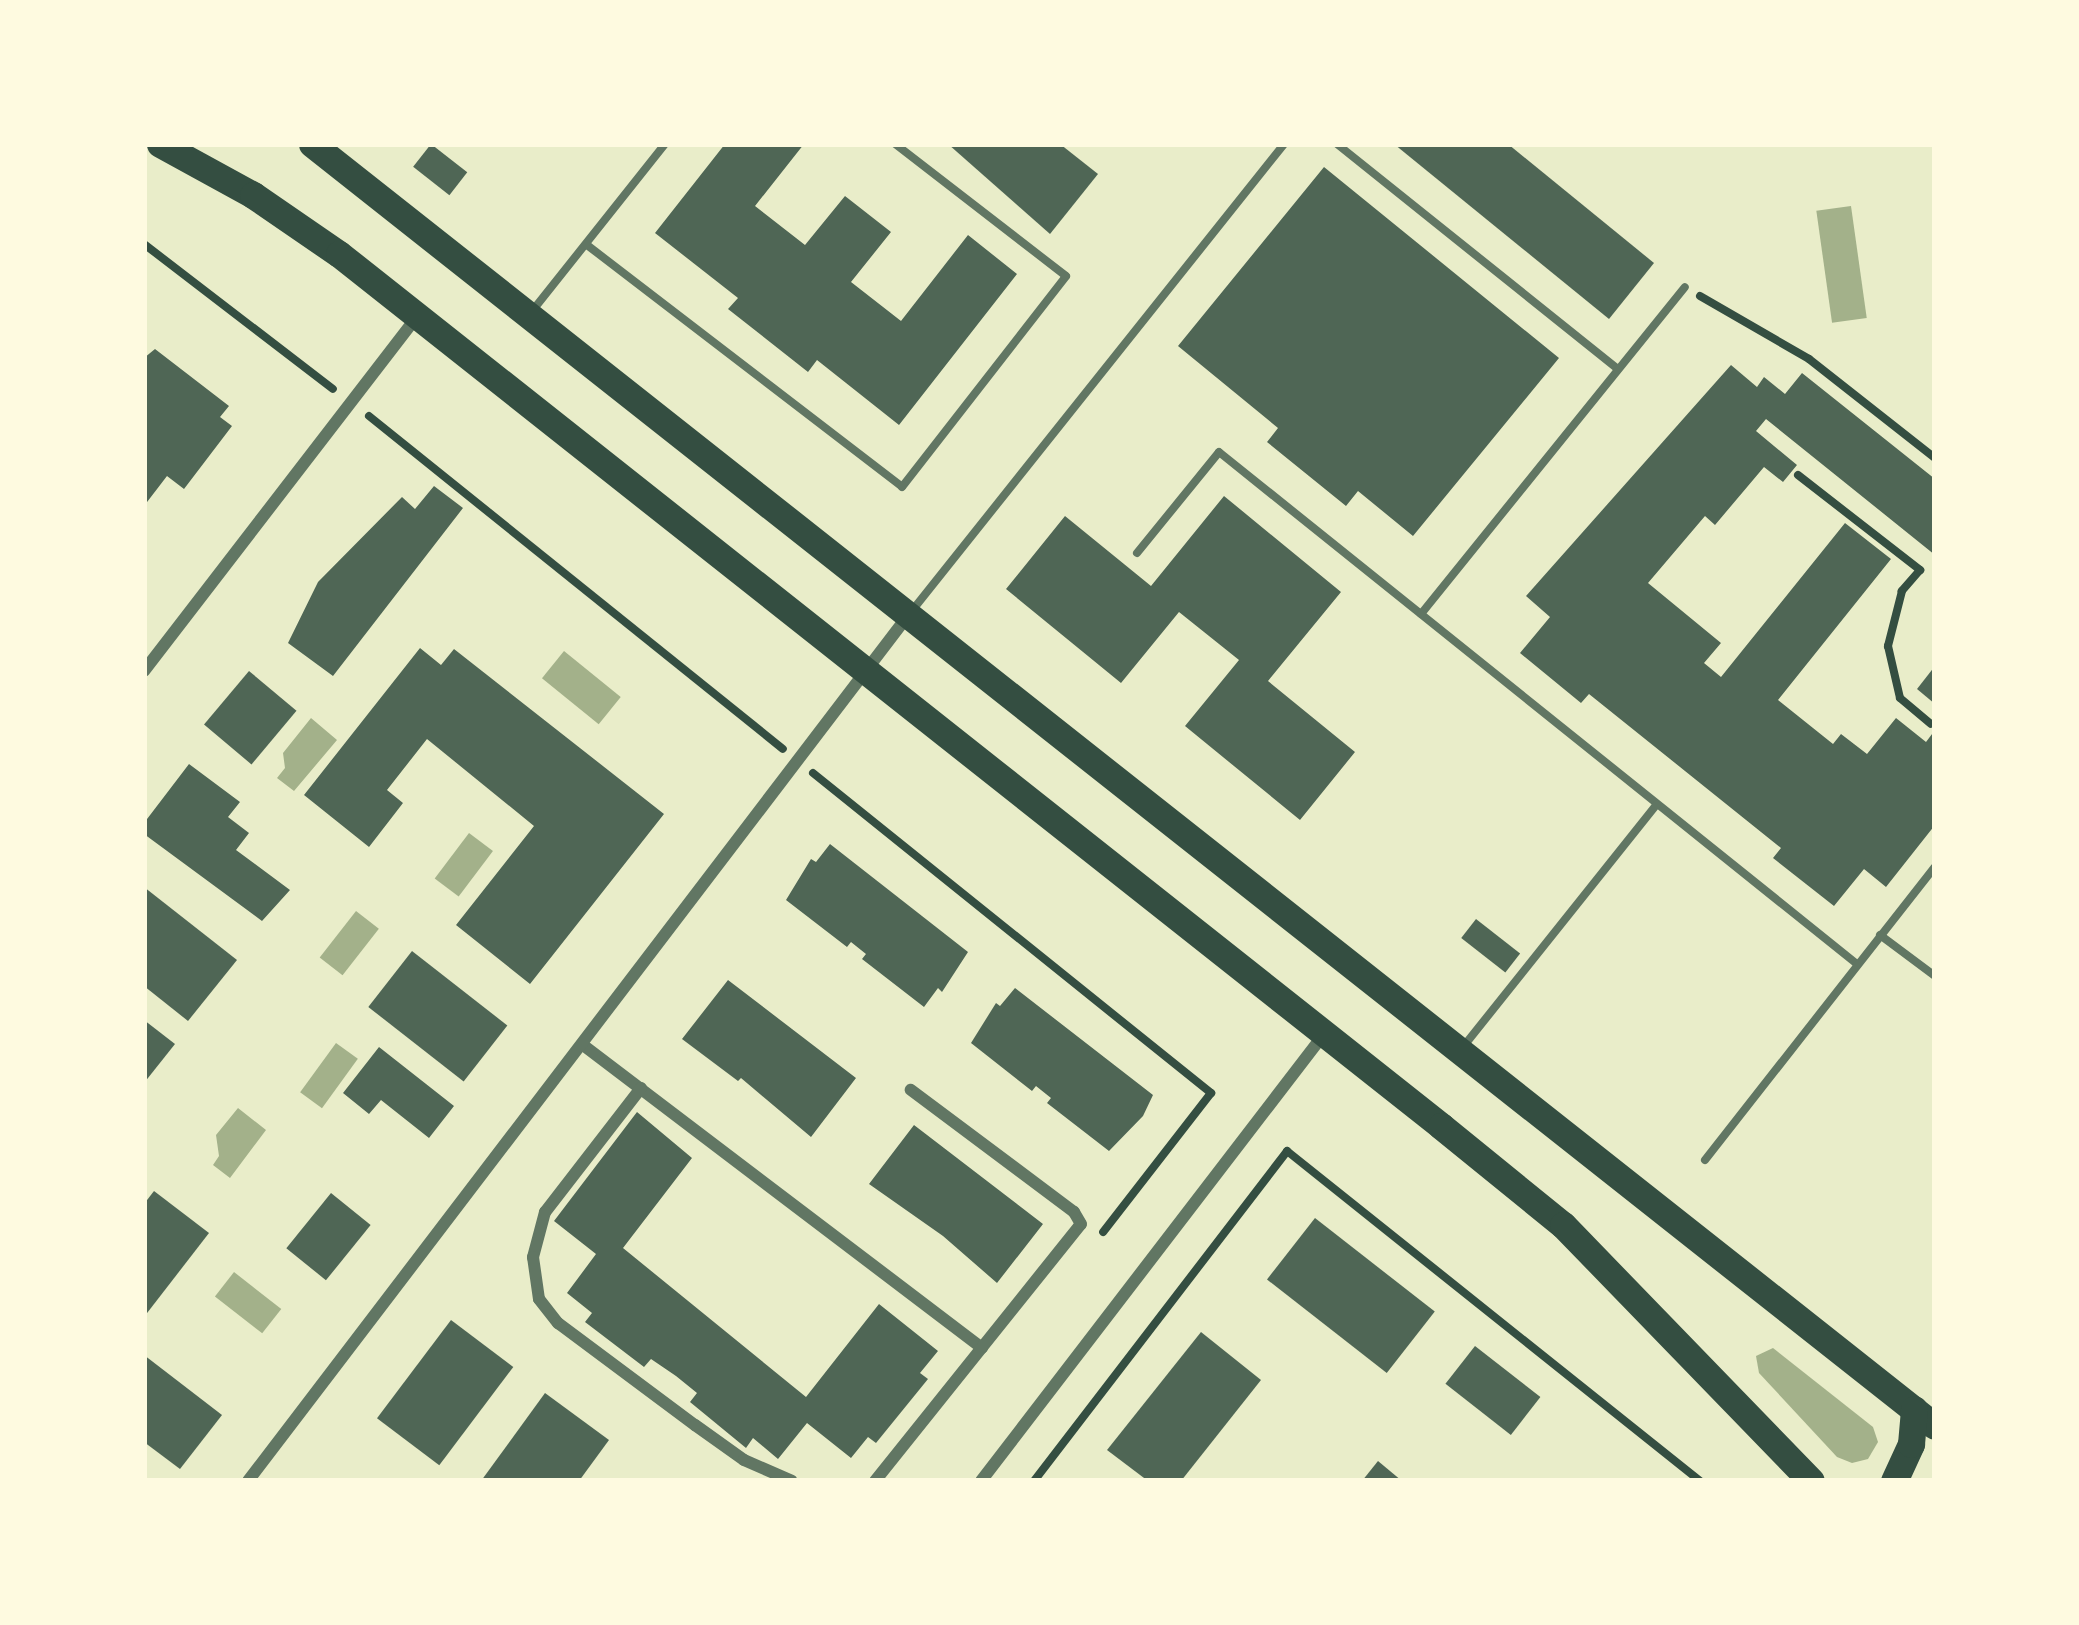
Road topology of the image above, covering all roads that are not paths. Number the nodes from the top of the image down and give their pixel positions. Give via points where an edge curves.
1 (160, 144) edge
2 (311, 144) edge
3 (665, 144) edge
4 (895, 144) edge
5 (1284, 144) edge
6 (1337, 144) edge
7 (587, 245) junction
8 (1685, 287) road end
9 (528, 316) junction
10 (417, 317) junction
11 (1618, 369) junction
12 (1137, 553) dead end
13 (1421, 614) junction
14 (907, 617) junction
15 (144, 671) edge
16 (867, 674) junction
17 (1656, 805) junction
18 (1935, 866) edge
19 (1880, 935) junction
20 (1857, 964) junction
21 (1935, 976) edge
22 (1324, 1034) junction
23 (583, 1045) junction
24 (1458, 1053) junction
25 (641, 1088) junction
26 (911, 1090) dead end
27 (1705, 1160) dead end
28 (982, 1348) junction
29 (1924, 1418) edge
30 (248, 1481) edge
31 (792, 1481) edge
32 (875, 1481) edge
33 (981, 1481) edge
34 (1811, 1481) edge
35 (1894, 1481) edge

1 - 10 main road via 253,195
2 - 9 main road
3 - 7 lane
4 - 7 lane via 1066,276 902,487
5 - 14 lane
6 - 11 lane
7 - 9 lane
8 - 11 lane
9 - 14 main road
10 - 15 street
10 - 16 main road
11 - 13 lane
12 - 13 lane via 1219,452
13 - 17 lane
14 - 16 street
14 - 24 main road
16 - 22 main road
16 - 23 street
17 - 20 lane
17 - 24 lane
18 - 19 lane
19 - 20 lane
19 - 21 lane
20 - 27 lane
22 - 33 street
22 - 34 main road via 1563,1225
23 - 25 street
23 - 30 street
24 - 29 main road
25 - 28 street
25 - 31 street via 544,1212 533,1257 539,1299 558,1323 744,1460
26 - 28 street via 1081,1224
28 - 32 street
29 - 35 main road

